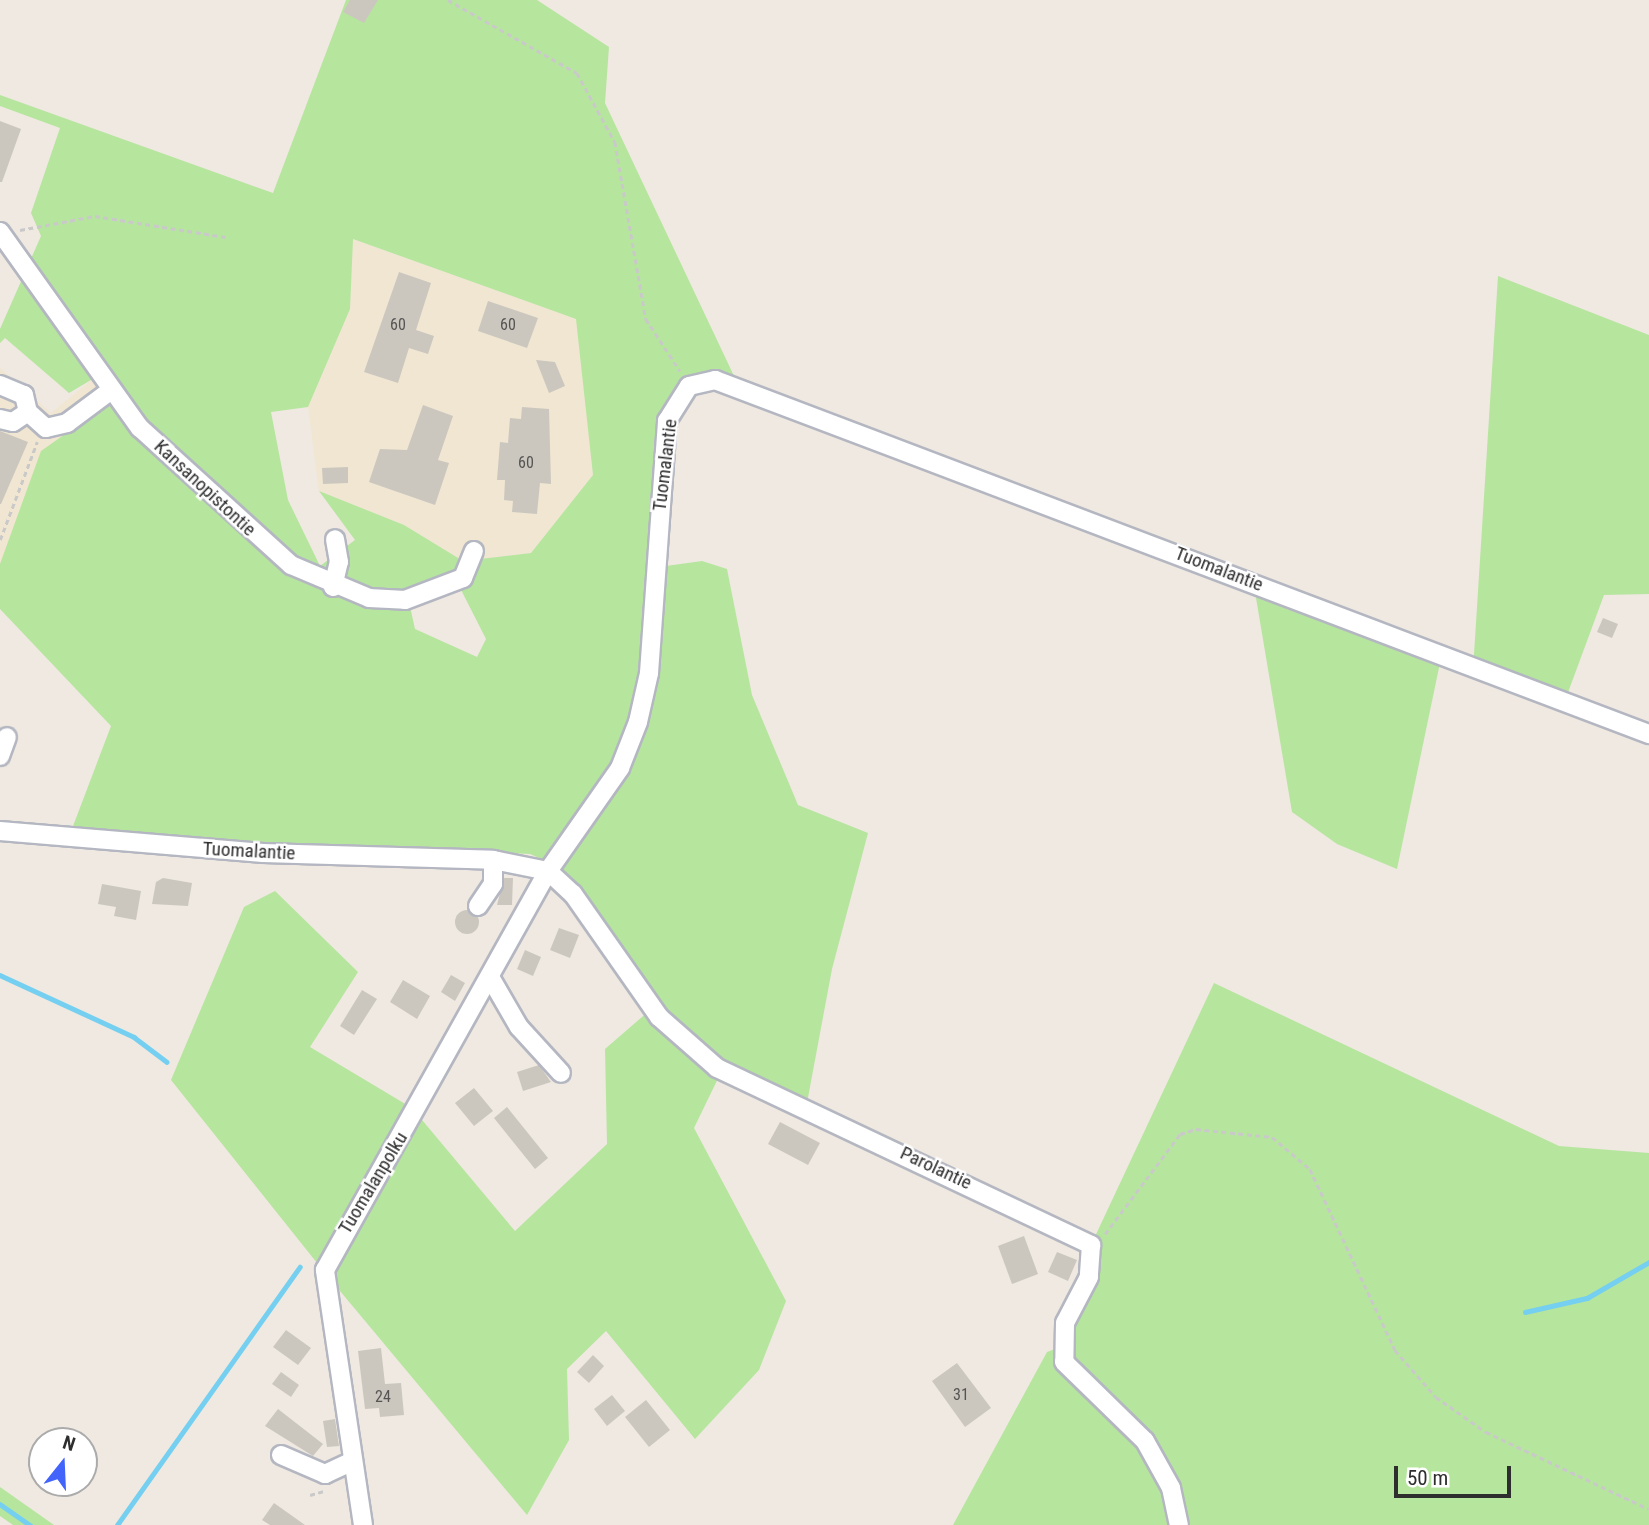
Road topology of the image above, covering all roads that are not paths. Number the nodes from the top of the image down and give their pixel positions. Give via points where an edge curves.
1 (2, 234) edge
2 (0, 385) edge
3 (110, 391) junction
4 (28, 412) junction
5 (0, 419) edge
6 (335, 539) dead end
7 (474, 551) dead end
8 (333, 587) junction
9 (1649, 734) edge
10 (7, 737) dead end
11 (0, 756) edge
12 (0, 831) edge
13 (493, 860) junction
14 (548, 871) junction
15 (478, 906) dead end
16 (490, 977) junction
17 (561, 1073) dead end
18 (281, 1455) dead end
19 (351, 1462) junction
20 (363, 1525) edge
21 (1178, 1525) edge

1 - 3 street, Kansanopistontie
2 - 4 street via 24,395
3 - 4 street via 67,423 46,428
3 - 8 street, Kansanopistontie via 214,499 291,565
4 - 5 street via 13,422
6 - 8 street
7 - 8 street, Kansanopistontie via 463,578 414,598 369,598
9 - 14 street, Tuomalantie via 715,380 689,386 667,421 649,673 638,722 620,768
10 - 11 street
12 - 13 street, Tuomalantie via 263,853
13 - 14 street, Tuomalantie
13 - 15 street via 493,884
14 - 16 street, Tuomalanpolku
14 - 21 street, Parolantie via 573,894 659,1017 717,1068 1091,1245 1089,1277 1065,1323 1064,1362 1145,1441 1171,1488
16 - 17 street via 519,1027
16 - 19 street, Tuomalanpolku via 326,1270
18 - 19 street via 325,1474
19 - 20 street, Tuomalanpolku

